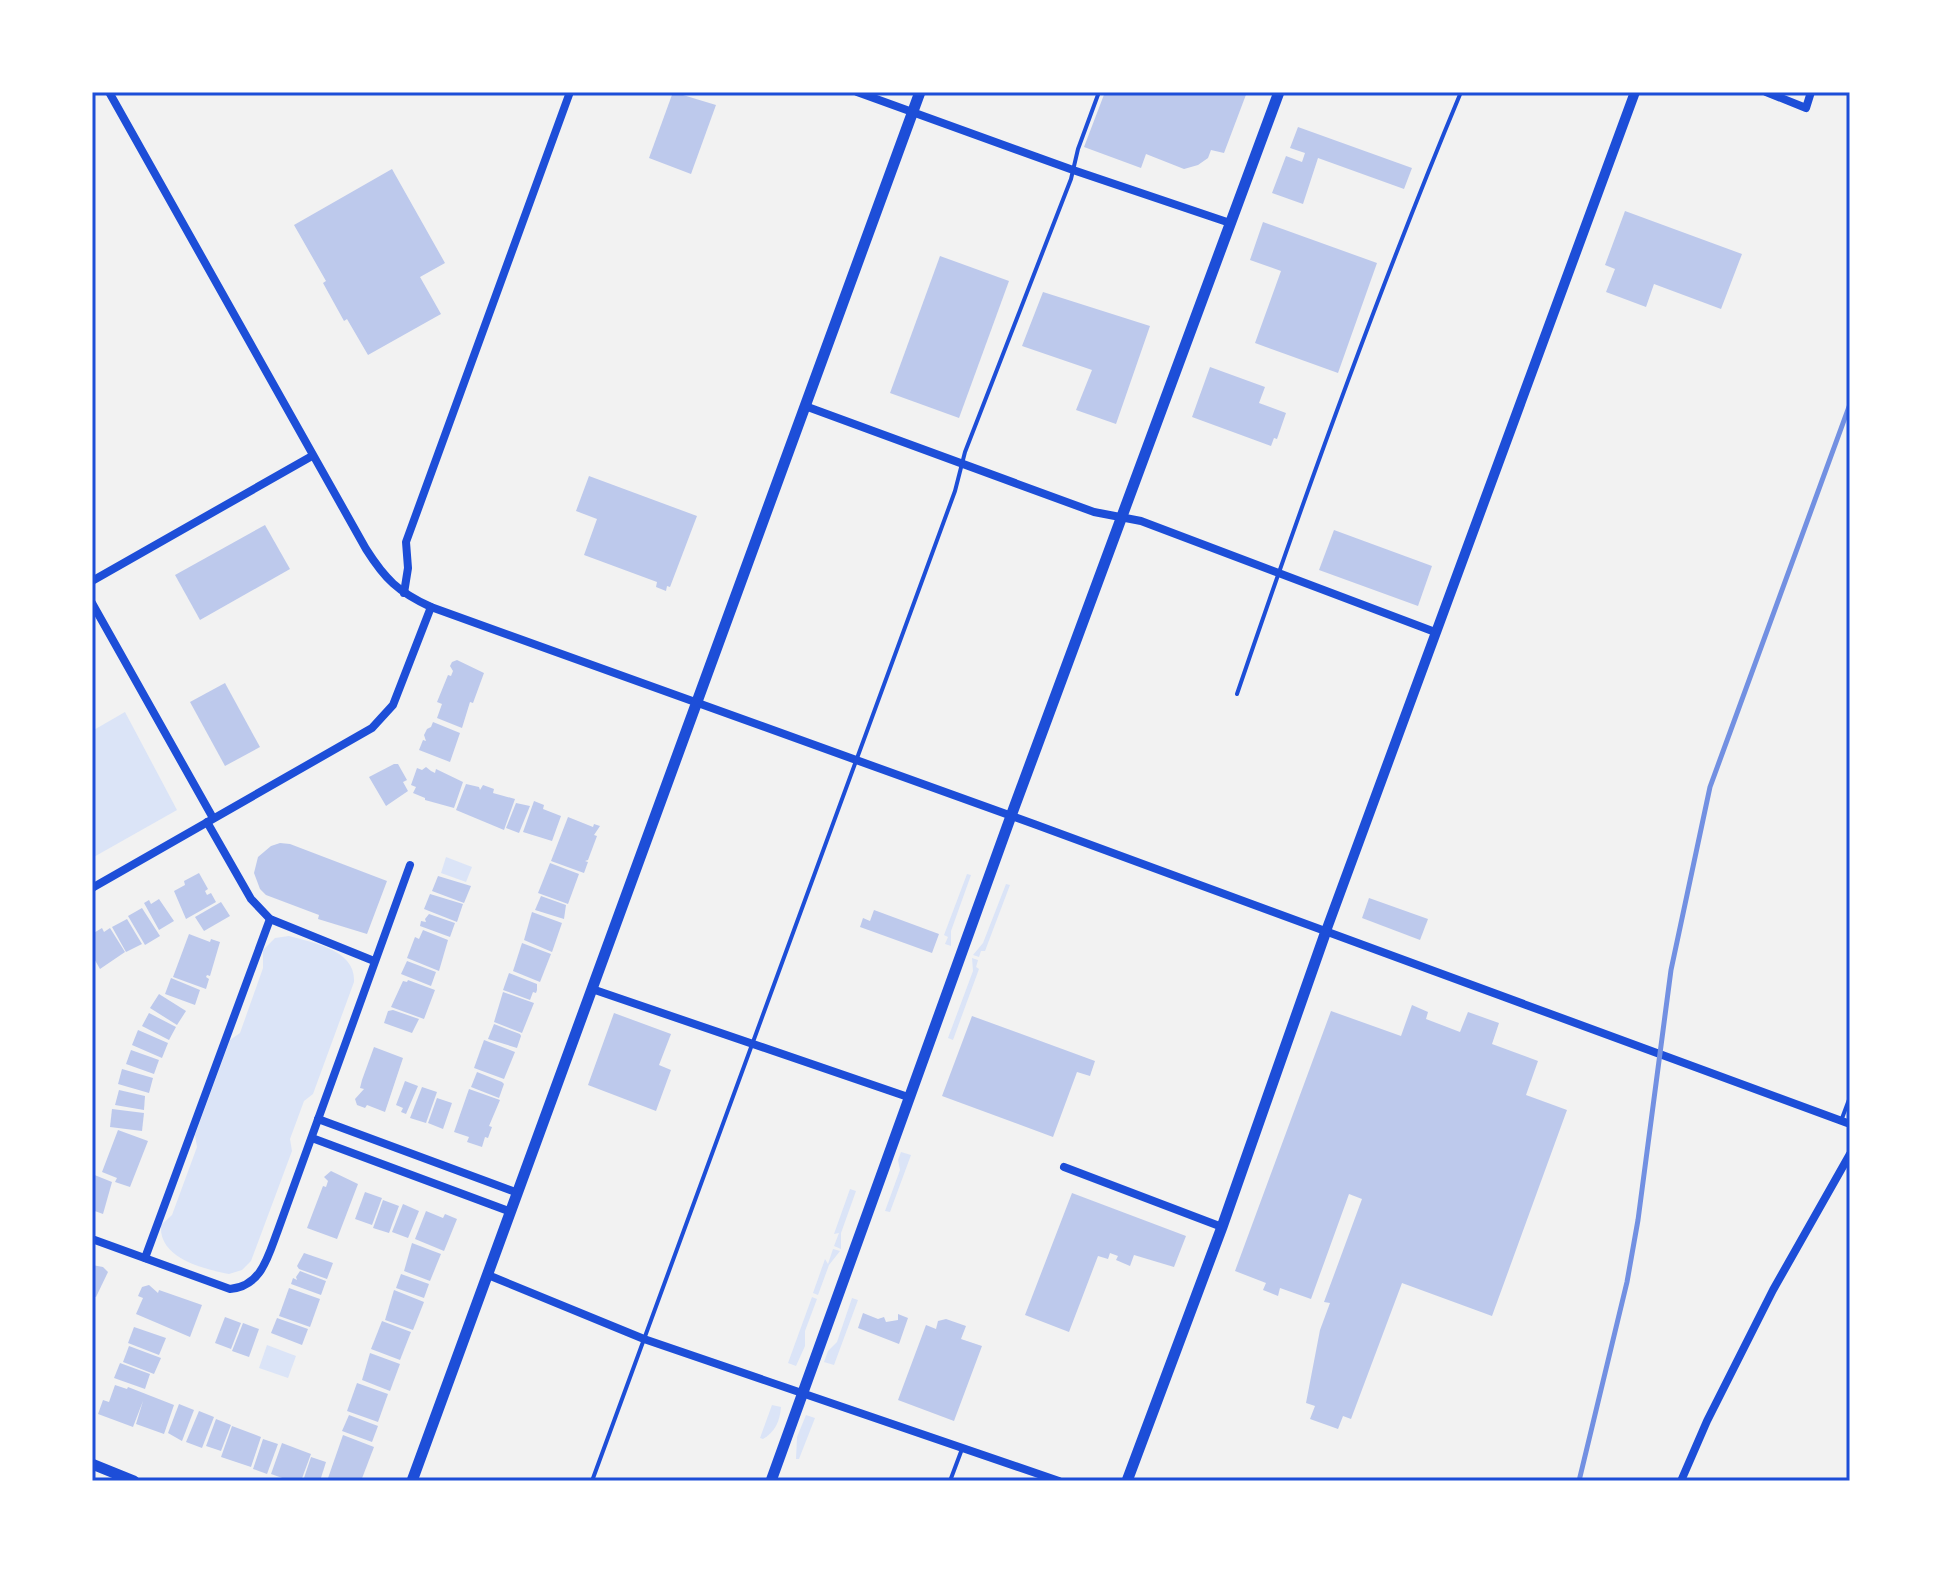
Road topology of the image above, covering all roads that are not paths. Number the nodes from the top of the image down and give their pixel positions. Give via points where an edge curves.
1 (109, 92) edge
2 (570, 92) edge
3 (857, 92) edge
4 (920, 92) edge
5 (1099, 92) edge
6 (1279, 92) edge
7 (1461, 92) edge
8 (1635, 92) edge
9 (1766, 92) edge
10 (1811, 92) edge
11 (912, 112) junction
12 (1073, 170) junction
13 (1230, 223) junction
14 (805, 406) junction
15 (312, 456) junction
16 (963, 464) junction
17 (1121, 518) junction
18 (1279, 572) junction
19 (92, 581) edge
20 (404, 593) junction
21 (92, 603) edge
22 (431, 607) junction
23 (1435, 632) junction
24 (1237, 694) dead end
25 (699, 702) junction
26 (855, 761) junction
27 (1011, 816) junction
28 (210, 820) junction
29 (410, 865) dead end
30 (92, 888) edge
31 (270, 919) junction
32 (1326, 931) junction
33 (374, 961) junction
34 (592, 989) junction
35 (751, 1043) junction
36 (908, 1097) junction
37 (1850, 1097) edge
38 (318, 1119) junction
39 (1846, 1122) edge
40 (312, 1138) junction
41 (1850, 1154) edge
42 (1064, 1167) dead end
43 (518, 1193) junction
44 (511, 1212) junction
45 (1222, 1227) junction
46 (92, 1239) edge
47 (145, 1258) junction
48 (488, 1275) junction
49 (644, 1339) junction
50 (802, 1391) junction
51 (962, 1447) junction
52 (92, 1464) edge
53 (134, 1481) edge
54 (412, 1481) edge
55 (592, 1481) edge
56 (771, 1481) edge
57 (950, 1481) edge
58 (1059, 1481) edge
59 (1127, 1481) edge
60 (1681, 1481) edge

1 - 15 street
2 - 20 street via 406,542
3 - 11 street
4 - 11 main road
5 - 12 lane
6 - 13 main road
7 - 18 lane
8 - 23 street
9 - 10 street via 1806,108
11 - 12 street
11 - 14 main road
12 - 13 street
12 - 16 lane
13 - 17 main road
14 - 16 street
14 - 25 main road
15 - 19 street
15 - 20 street via 383,575
16 - 17 street
16 - 26 lane
17 - 18 street
17 - 27 main road
18 - 23 street
18 - 24 lane
20 - 22 street
21 - 28 street
22 - 25 street
22 - 28 street via 393,705 372,728
23 - 32 street
25 - 26 street
25 - 34 main road
26 - 27 street
26 - 35 lane
27 - 32 street
27 - 36 main road
28 - 30 street
28 - 31 street via 251,899
29 - 33 street
31 - 33 street
31 - 47 street
32 - 39 street
32 - 45 main road
33 - 38 street
34 - 35 street
34 - 43 main road
35 - 36 street
35 - 49 lane
36 - 50 main road
37 - 39 lane
38 - 40 street
38 - 43 street
40 - 44 street
40 - 47 street via 265,1264 252,1282 224,1288
41 - 60 street via 1773,1290
42 - 45 street
43 - 44 main road
44 - 48 main road
45 - 59 main road
46 - 47 street
48 - 49 street
48 - 54 main road
49 - 50 street
49 - 55 lane
50 - 51 street
50 - 56 main road
51 - 57 lane
51 - 58 street
52 - 53 main road

